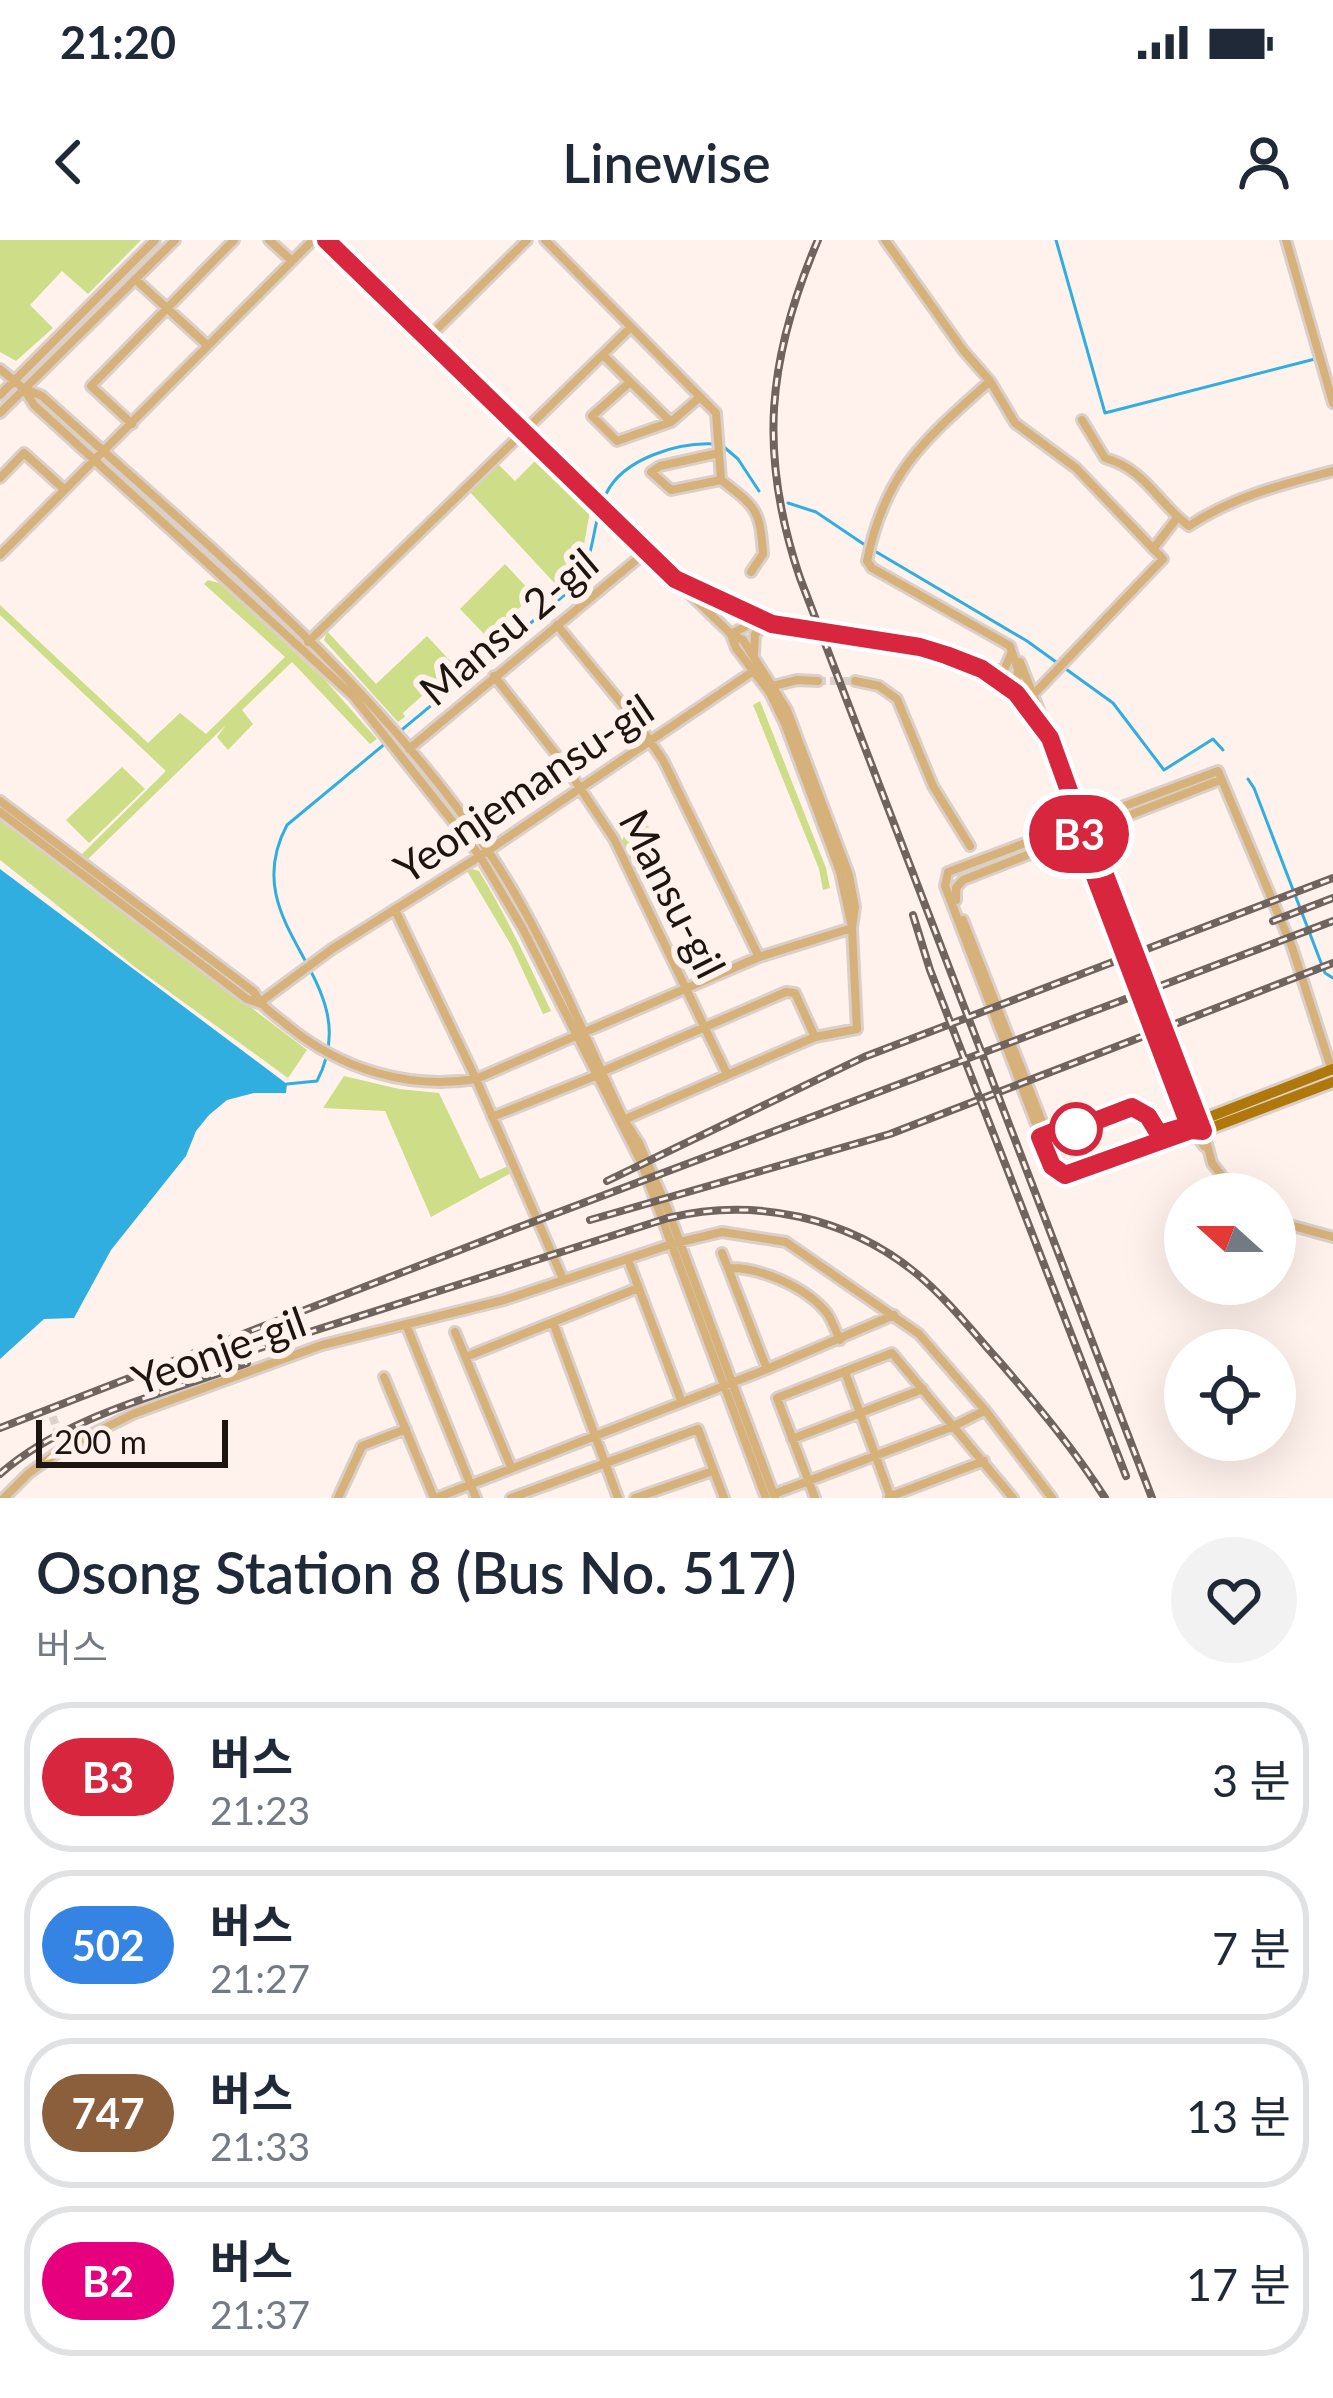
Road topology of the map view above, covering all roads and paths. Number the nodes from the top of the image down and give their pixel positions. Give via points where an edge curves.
1 (155, 240) edge
2 (175, 240) edge
3 (234, 240) edge
4 (269, 240) edge
5 (313, 240) edge
6 (326, 240) edge
7 (527, 240) edge
8 (545, 240) edge
9 (886, 240) edge
10 (1286, 240) edge
11 (292, 261) junction
12 (135, 279) junction
13 (168, 309) junction
14 (630, 328) junction
15 (427, 340) junction
16 (207, 345) junction
17 (603, 355) junction
18 (0, 368) edge
19 (990, 380) junction
20 (14, 381) junction
21 (630, 382) junction
22 (23, 388) junction
23 (0, 395) edge
24 (700, 397) junction
25 (1333, 403) edge
26 (0, 413) edge
27 (1082, 420) dead end
28 (671, 422) junction
29 (132, 424) junction
30 (523, 434) junction
31 (719, 451) junction
32 (100, 456) junction
33 (1333, 471) edge
34 (0, 478) edge
35 (721, 480) junction
36 (64, 489) junction
37 (1177, 518) junction
38 (1153, 549) junction
39 (647, 550) junction
40 (0, 555) edge
41 (752, 572) dead end
42 (675, 579) junction
43 (772, 624) junction
44 (557, 626) junction
45 (803, 629) tunnel mouth
46 (731, 634) junction
47 (834, 635) tunnel mouth
48 (306, 644) junction
49 (1010, 646) junction
50 (754, 655) junction
51 (982, 669) junction
52 (755, 670) junction
53 (494, 676) junction
54 (818, 680) tunnel mouth
55 (855, 681) tunnel mouth
56 (773, 686) junction
57 (1016, 693) junction
58 (1033, 695) junction
59 (1050, 738) junction
60 (651, 742) junction
61 (399, 743) junction
62 (410, 749) junction
63 (581, 787) junction
64 (0, 801) edge
65 (0, 812) edge
66 (1081, 824) junction
67 (970, 846) junction
68 (484, 854) junction
69 (987, 856) junction
70 (970, 862) junction
71 (395, 910) junction
72 (852, 928) junction
73 (759, 957) junction
74 (685, 988) junction
75 (259, 1003) junction
76 (705, 1027) junction
77 (580, 1035) junction
78 (815, 1037) junction
79 (1332, 1070) edge
80 (598, 1074) junction
81 (728, 1074) junction
82 (476, 1079) junction
83 (1333, 1082) edge
84 (492, 1117) junction
85 (621, 1121) junction
86 (1196, 1127) junction
87 (1159, 1134) junction
88 (1042, 1136) junction
89 (1218, 1173) edge
90 (1296, 1227) edge
91 (1333, 1237) edge
92 (676, 1243) junction
93 (722, 1253) dead end
94 (630, 1265) dead end
95 (728, 1268) junction
96 (563, 1279) junction
97 (638, 1288) junction
98 (894, 1315) junction
99 (553, 1322) junction
100 (407, 1327) junction
101 (455, 1332) dead end
102 (839, 1340) junction
103 (466, 1357) junction
104 (767, 1369) junction
105 (845, 1372) junction
106 (384, 1377) dead end
107 (726, 1385) junction
108 (922, 1389) junction
109 (681, 1400) junction
110 (985, 1410) junction
111 (860, 1412) junction
112 (954, 1426) junction
113 (406, 1429) junction
114 (594, 1435) junction
115 (792, 1439) junction
116 (876, 1455) junction
117 (984, 1461) junction
118 (605, 1464) junction
119 (511, 1467) junction
120 (713, 1471) junction
121 (808, 1481) junction
122 (471, 1485) junction
123 (769, 1497) edge
124 (1014, 1497) edge
125 (4, 1498) edge
126 (338, 1498) edge
127 (435, 1498) edge
128 (476, 1498) edge
129 (511, 1498) edge
130 (618, 1498) edge
131 (635, 1498) edge
132 (724, 1498) edge
133 (814, 1498) edge
134 (890, 1498) edge
135 (1052, 1498) edge

1 - 20 street
2 - 12 street
3 - 13 street
4 - 11 street
5 - 11 street
6 - 15 street
7 - 15 street
8 - 14 street
9 - 19 street
10 - 25 street
11 - 16 street
12 - 13 street
12 - 22 street
13 - 16 street
13 - 29 street via 91,386
14 - 17 street
14 - 24 street
15 - 30 street
16 - 29 street
17 - 21 street
17 - 30 street
18 - 20 street
19 - 38 street via 1024,433 1076,468
19 - 49 street via 923,441 881,503 867,561
20 - 22 street
20 - 23 street
21 - 28 street
21 - 28 street via 592,416 617,441
22 - 26 street
22 - 32 street
24 - 28 street
24 - 31 street via 716,412
27 - 37 street via 1105,458 1151,484
29 - 32 street
30 - 39 street
30 - 48 street
31 - 35 street
31 - 35 street via 651,472 671,490
32 - 36 street
32 - 48 street
33 - 37 street via 1223,503 1189,526
34 - 36 street via 23,453
35 - 41 street via 758,515 763,554
36 - 40 street
37 - 38 street
38 - 58 street via 1163,560
39 - 42 street
39 - 44 street, Mansu 2-gil
42 - 43 street
42 - 46 street
43 - 45 street
43 - 46 street via 754,622
43 - 50 street via 754,634
44 - 53 street, Mansu 2-gil
44 - 60 street
46 - 50 street
46 - 52 street
47 - 51 street via 920,647
48 - 61 street
49 - 51 street via 1004,670
49 - 57 street
49 - 58 street
50 - 56 street
51 - 57 street
52 - 60 street, Yeonjemansu-gil
52 - 72 street via 825,827
53 - 62 street, Mansu 2-gil
53 - 63 street, Mansu-gil
54 - 56 street
55 - 67 street via 898,699 933,786
56 - 72 street via 849,875
57 - 59 street
58 - 59 street
59 - 66 street
60 - 63 street, Yeonjemansu-gil
60 - 73 street
61 - 62 street
61 - 68 street
62 - 68 street
63 - 68 street, Yeonjemansu-gil
63 - 74 street, Mansu-gil
64 - 75 street
65 - 75 street
66 - 69 street
66 - 79 street via 1219,776 1292,947
66 - 86 street
66 - 88 street via 963,880 954,892
67 - 69 street
67 - 70 street
68 - 71 street, Yeonjemansu-gil
68 - 77 street
69 - 70 street
70 - 88 street via 948,872 945,886
71 - 75 street, Yeonjemansu-gil
71 - 82 street
72 - 73 street
72 - 78 street via 857,1029
73 - 74 street
74 - 76 street, Mansu-gil
74 - 77 street
75 - 82 street via 310,1044 366,1071
76 - 78 street, Mansu-gil via 786,992 795,993
76 - 80 street
76 - 81 street, Mansu-gil
77 - 80 street
77 - 82 street
78 - 81 street
79 - 86 main road
80 - 84 street
80 - 85 street
81 - 85 street
82 - 84 street
83 - 86 main road
84 - 96 street
85 - 92 street via 639,1143
86 - 87 street
86 - 88 street via 1073,1174 1052,1166
86 - 89 street
87 - 88 street via 1132,1107
87 - 88 street via 1066,1167
90 - 91 street
92 - 96 street, Yeonje-gil
92 - 98 street, Yeonje-gil via 722,1232 786,1242
92 - 107 street
93 - 95 street
94 - 97 street
95 - 102 street via 771,1275 809,1298
95 - 104 street
96 - 100 street, Yeonje-gil
97 - 99 street
97 - 109 street
98 - 102 street
98 - 110 street, Yeonje-gil
99 - 103 street
99 - 114 street
100 - 122 street
100 - 125 street, Yeonje-gil via 322,1345 62,1443
101 - 103 street
102 - 104 street
103 - 119 street
104 - 107 street
105 - 108 street via 892,1353
105 - 111 street
105 - 115 street via 777,1398
106 - 113 street
107 - 109 street
107 - 123 street
108 - 111 street
108 - 112 street
109 - 114 street
110 - 112 street
110 - 135 street, Yeonje-gil
111 - 115 street
111 - 116 street
112 - 116 street
112 - 117 street
113 - 126 street via 362,1446
113 - 127 street
114 - 118 street
114 - 119 street
115 - 121 street
116 - 121 street
116 - 134 street
117 - 124 street
117 - 134 street
118 - 120 street via 698,1429
118 - 129 street
118 - 130 street
119 - 122 street
120 - 131 street
120 - 132 street
121 - 123 street
121 - 133 street
122 - 127 street
122 - 128 street

